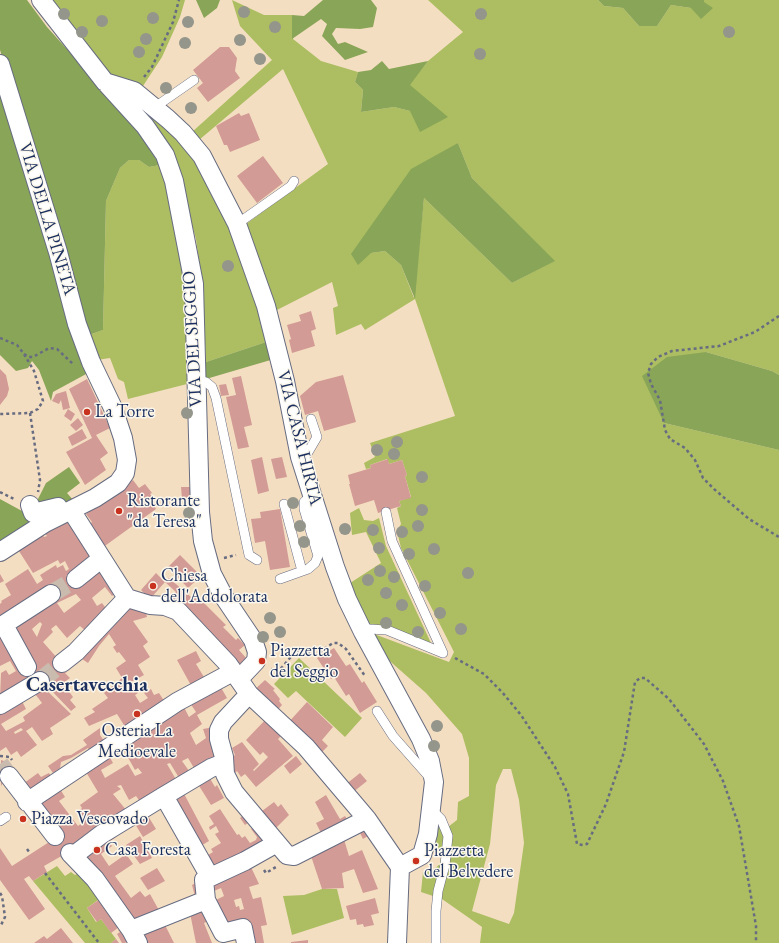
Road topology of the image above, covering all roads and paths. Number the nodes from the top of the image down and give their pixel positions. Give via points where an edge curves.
1 (41, 0) edge
2 (179, 0) edge
3 (0, 64) edge
4 (194, 80) dead end
5 (104, 82) junction
6 (134, 90) junction
7 (155, 107) junction
8 (294, 181) dead end
9 (237, 224) junction
10 (779, 316) edge
11 (0, 338) edge
12 (49, 348) dead end
13 (24, 354) junction
14 (196, 379) junction
15 (30, 413) junction
16 (0, 414) edge
17 (311, 419) dead end
18 (300, 457) junction
19 (312, 495) junction
20 (284, 504) dead end
21 (30, 506) joint
22 (66, 512) junction
23 (386, 512) dead end
24 (779, 537) edge
25 (0, 552) edge
26 (248, 552) junction
27 (101, 558) junction
28 (218, 559) dead end
29 (257, 560) dead end
30 (302, 571) junction
31 (76, 579) tunnel mouth
32 (280, 579) dead end
33 (51, 594) tunnel mouth
34 (127, 598) junction
35 (2, 626) edge
36 (363, 632) junction
37 (443, 653) junction
38 (256, 661) junction
39 (62, 663) tunnel mouth
40 (237, 676) junction
41 (368, 680) dead end
42 (249, 694) junction
43 (0, 705) edge
44 (377, 711) dead end
45 (224, 763) junction
46 (9, 776) tunnel mouth
47 (434, 782) junction
48 (164, 796) junction
49 (27, 802) junction
50 (431, 809) junction
51 (367, 819) junction
52 (55, 836) dead end
53 (277, 843) junction
54 (27, 849) dead end
55 (30, 853) dead end
56 (400, 867) junction
57 (45, 873) dead end
58 (210, 877) junction
59 (0, 893) edge
60 (206, 900) junction
61 (0, 927) edge
62 (135, 937) edge
63 (99, 943) edge
64 (246, 943) edge
65 (397, 943) edge
66 (436, 943) edge
67 (756, 943) edge

1 - 5 street, VIA DEL SEGGIO
2 - 6 path via 173,22 152,67
3 - 22 street, VIA DELLA PINETA via 58,252 77,324 95,372 113,408 127,460 125,473 118,484
4 - 7 lane
5 - 6 street, VIA CASA HIRTA
5 - 14 street, VIA DEL SEGGIO via 145,126 165,155 174,181 194,284
6 - 7 street, VIA CASA HIRTA
7 - 9 street, VIA CASA HIRTA via 183,133 202,156
8 - 9 lane via 292,186
9 - 18 street, VIA CASA HIRTA via 266,306 285,381
10 - 24 path via 755,332 719,346 672,351 658,357 651,364 648,373 660,400 665,430 670,439 685,448 695,460 703,478 714,489 749,519
11 - 13 path via 17,345
12 - 13 path via 29,357
13 - 15 path via 34,371 43,401 38,409
14 - 26 lane via 212,387 216,398
14 - 38 street, VIA DEL SEGGIO via 203,541 212,574 253,640 257,652
15 - 16 path
15 - 21 path via 40,480 36,502
17 - 18 lane via 317,437 307,454
18 - 19 street, VIA CASA HIRTA
19 - 30 lane via 304,502 304,509 318,556 315,563
19 - 36 street, VIA CASA HIRTA via 335,567
20 - 30 lane
21 - 22 street via 33,512 58,507
22 - 25 street, VIA DELLA PINETA
22 - 27 street
23 - 37 lane via 392,541
26 - 28 path
26 - 29 lane
27 - 31 street
27 - 34 street
30 - 32 lane
33 - 35 street
34 - 39 street via 76,652
34 - 40 street via 178,611
35 - 43 street via 35,678
36 - 37 lane via 369,629 387,630
36 - 47 street, VIA CASA HIRTA via 421,739 430,761
37 - 67 path via 484,674 520,715 555,767 568,794 577,844 587,844 606,804 624,752 635,682 645,678 669,699 704,744 723,781 739,826 756,926
38 - 40 street
38 - 41 path via 277,672 294,652 316,655 333,643 338,643 346,649
40 - 42 street
40 - 49 street via 229,674 176,702
42 - 45 street via 218,730
42 - 51 street via 306,747
44 - 47 lane via 393,736
45 - 48 street
45 - 53 street via 225,774 234,792
46 - 49 street
47 - 50 street, VIA CASA HIRTA
48 - 58 street
48 - 62 street via 72,854 95,879
49 - 52 street
50 - 56 street, VIA CASA HIRTA via 422,855
50 - 66 lane via 441,819 448,836 445,865 436,904
51 - 53 street via 294,856 287,855
51 - 56 street
53 - 58 street
54 - 55 path
56 - 65 street
57 - 63 path
58 - 60 street via 204,880
59 - 61 path via 5,917
60 - 62 street
60 - 64 street via 223,933 243,928

